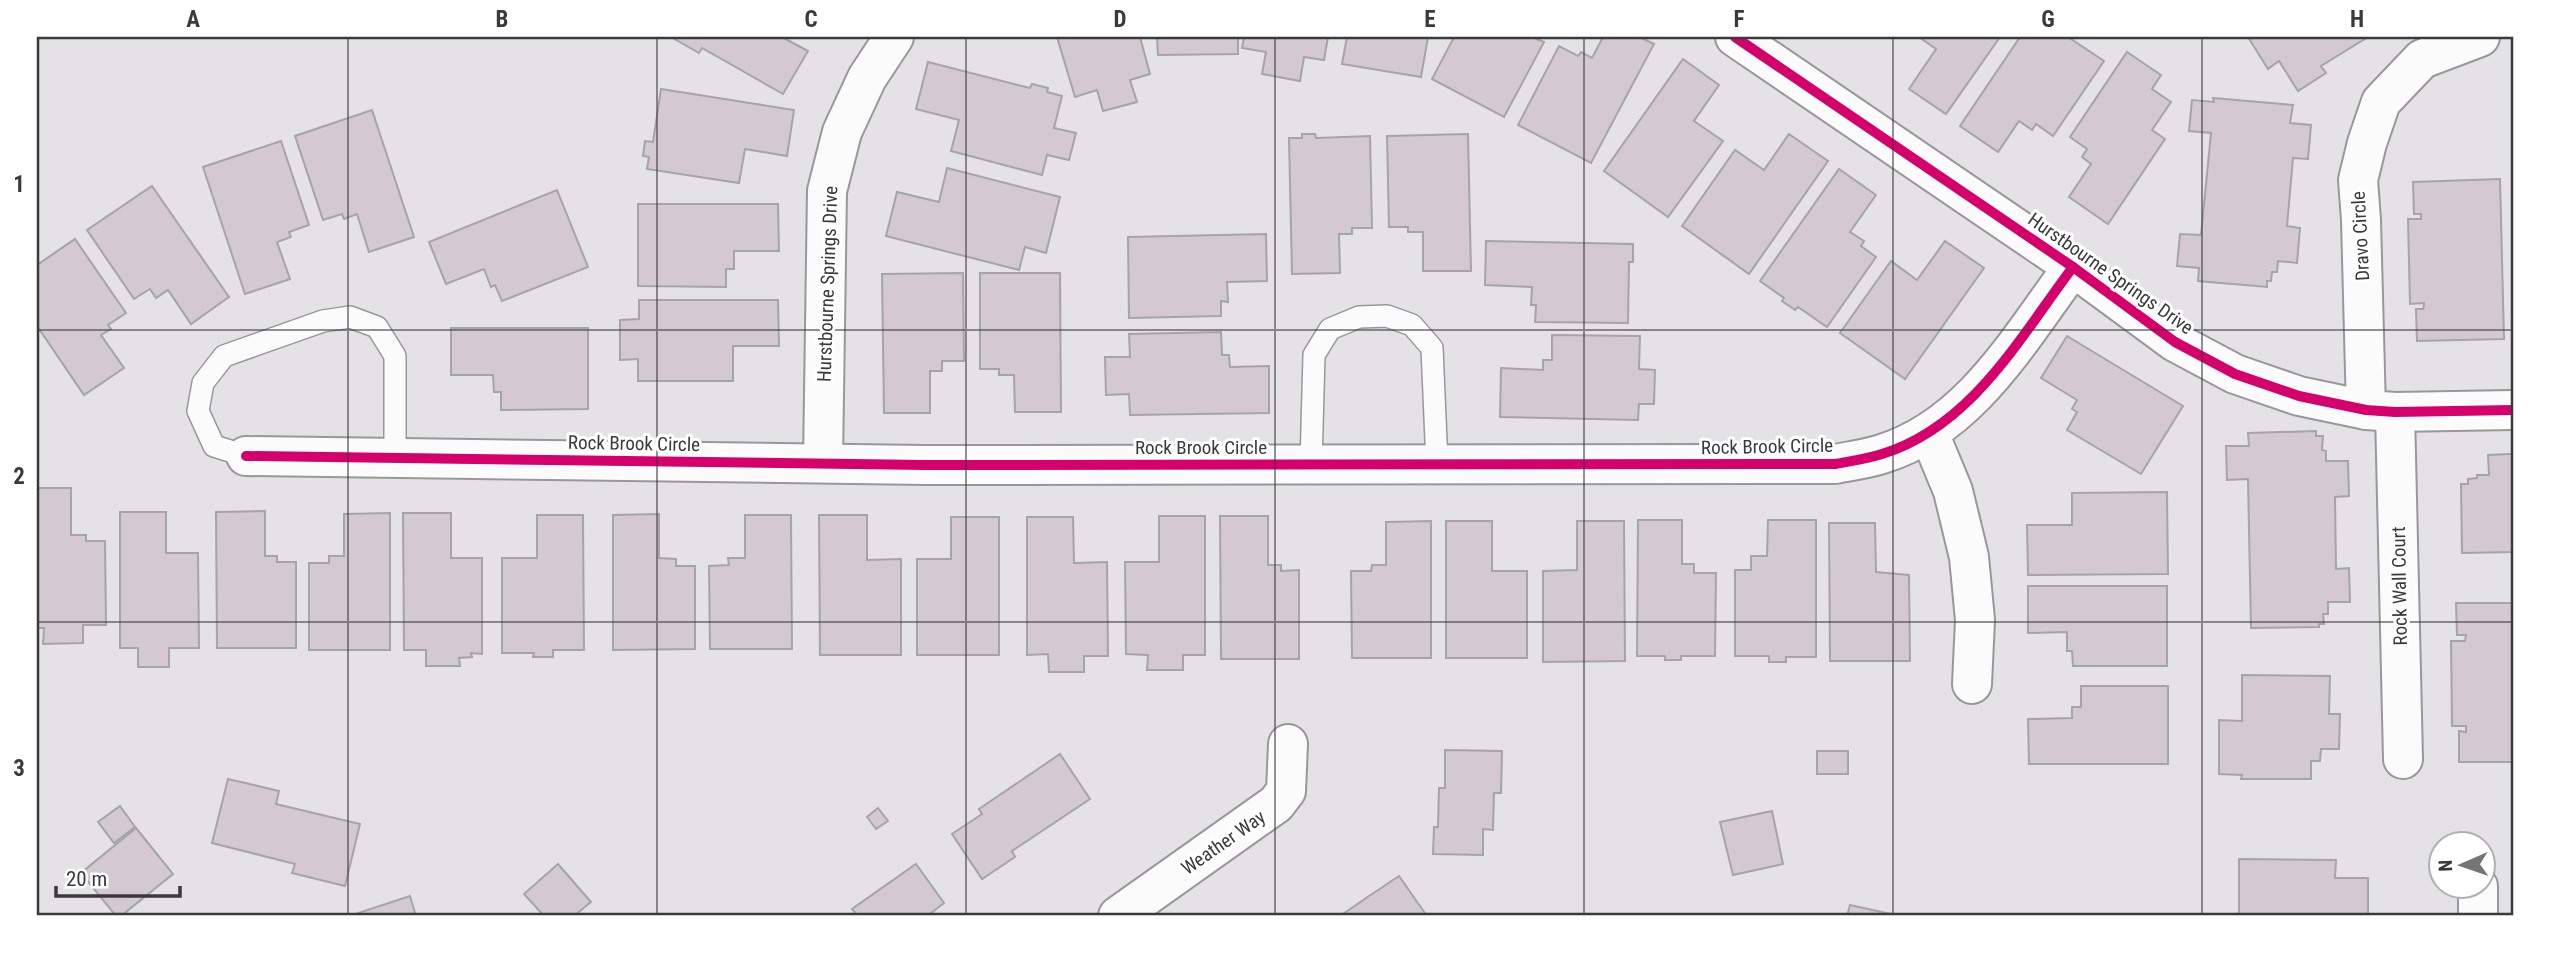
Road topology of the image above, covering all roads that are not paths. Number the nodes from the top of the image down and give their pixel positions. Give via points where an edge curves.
1 (894, 37) edge
2 (1735, 37) edge
3 (2480, 37) edge
4 (2073, 267) junction
5 (2513, 410) edge
6 (2381, 411) junction
7 (1928, 433) junction
8 (246, 456) joint
9 (395, 457) junction
10 (823, 463) junction
11 (1311, 464) junction
12 (1437, 464) junction
13 (1972, 684) dead end
14 (1288, 744) dead end
15 (2403, 759) dead end
16 (1118, 916) edge

1 - 10 street, Hurstbourne Springs Drive via 867,78 842,132 827,191
2 - 4 street, Hurstbourne Springs Drive
3 - 6 street, Dravo Circle via 2422,59 2381,102 2367,143 2358,180
4 - 6 street, Hurstbourne Springs Drive via 2175,342 2235,374 2299,396
4 - 7 street, Rock Brook Circle via 1987,383
5 - 6 street, Hurstbourne Springs Drive
6 - 15 street, Rock Wall Court
7 - 12 street, Rock Brook Circle via 1883,454 1835,464
7 - 13 street via 1952,491 1969,557 1975,621
8 - 9 street, Rock Brook Circle
8 - 9 lane via 214,446 198,411 202,383 224,356 323,321 350,317 377,327 395,356
9 - 10 street, Rock Brook Circle
10 - 11 street, Rock Brook Circle
11 - 12 street, Rock Brook Circle
11 - 12 lane via 1314,355 1330,329 1359,317 1387,316 1412,325 1432,348
14 - 16 street, Weather Way via 1286,791 1276,804

